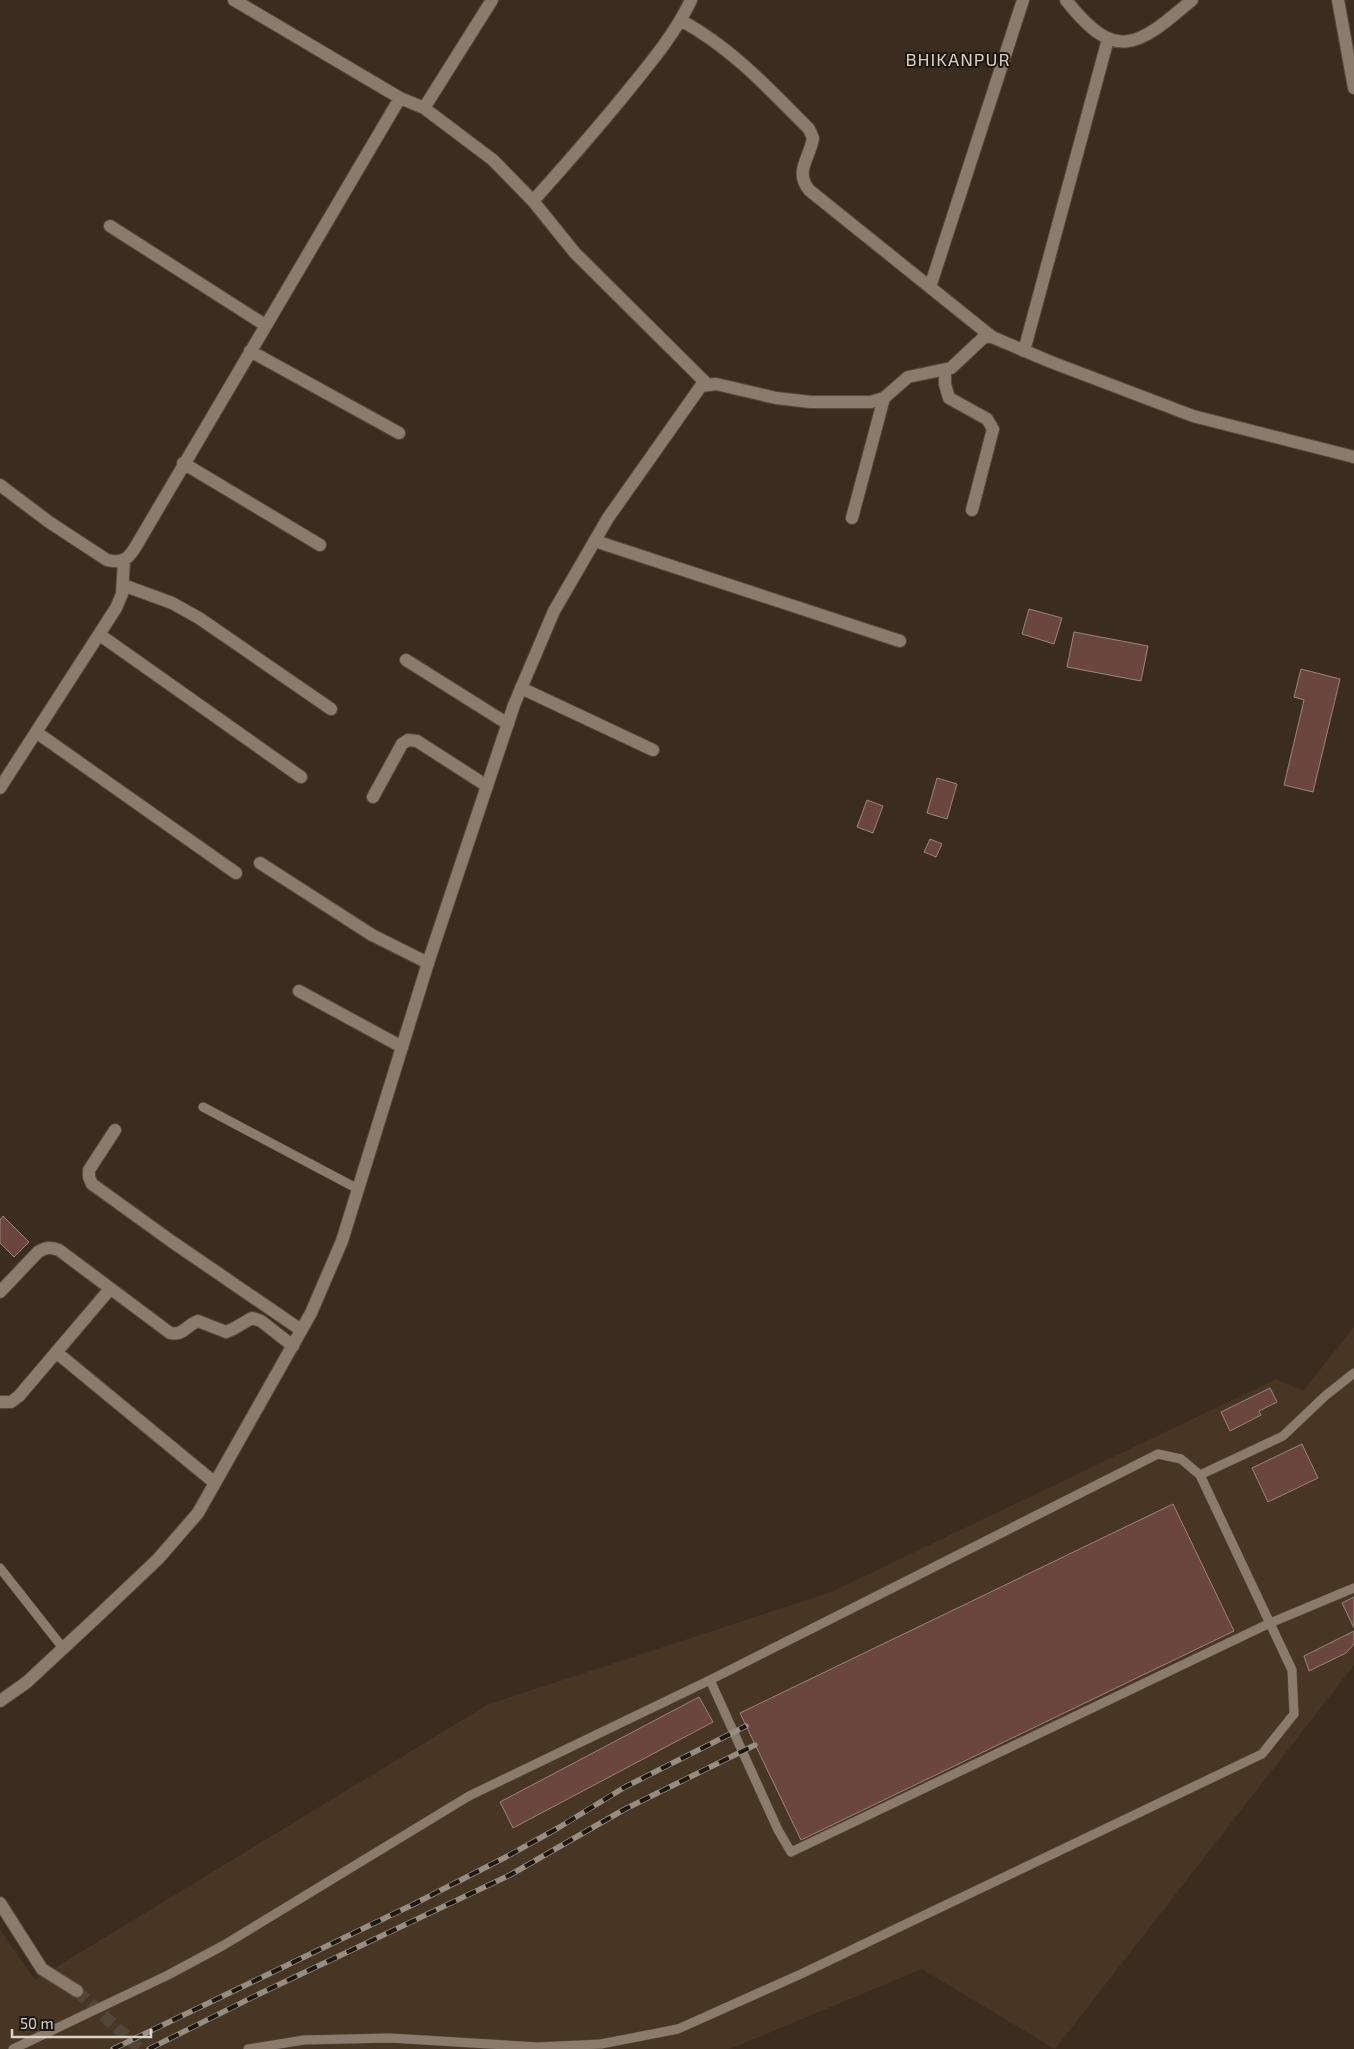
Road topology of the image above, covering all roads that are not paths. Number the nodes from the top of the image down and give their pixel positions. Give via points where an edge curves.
1 (234, 0) edge
2 (492, 0) edge
3 (692, 0) edge
4 (1023, 0) edge
5 (1066, 0) edge
6 (1192, 0) edge
7 (1338, 0) edge
8 (682, 21) junction
9 (1108, 38) junction
10 (1354, 88) edge
11 (400, 98) junction
12 (424, 108) junction
13 (533, 201) junction
14 (110, 226) dead end
15 (930, 287) junction
16 (265, 325) junction
17 (992, 337) junction
18 (250, 351) junction
19 (1024, 351) junction
20 (945, 371) junction
21 (707, 384) junction
22 (884, 398) junction
23 (399, 433) dead end
24 (1354, 457) edge
25 (184, 463) junction
26 (0, 485) edge
27 (972, 510) dead end
28 (852, 518) dead end
29 (595, 541) junction
30 (320, 545) dead end
31 (124, 560) junction
32 (123, 585) junction
33 (100, 635) junction
34 (900, 641) dead end
35 (406, 660) dead end
36 (522, 688) junction
37 (331, 709) dead end
38 (508, 724) junction
39 (36, 732) junction
40 (653, 750) dead end
41 (302, 777) dead end
42 (487, 786) junction
43 (0, 788) edge
44 (373, 797) dead end
45 (260, 863) dead end
46 (236, 874) dead end
47 (428, 964) junction
48 (300, 991) dead end
49 (402, 1047) junction
50 (203, 1107) dead end
51 (115, 1130) dead end
52 (358, 1189) junction
53 (110, 1289) junction
54 (0, 1292) edge
55 (301, 1330) junction
56 (293, 1346) junction
57 (56, 1352) junction
58 (1354, 1373) edge
59 (0, 1402) edge
60 (1200, 1475) junction
61 (215, 1483) junction
62 (2, 1575) edge
63 (1354, 1588) edge
64 (1270, 1623) junction
65 (63, 1648) junction
66 (710, 1680) junction
67 (0, 1701) edge
68 (0, 1903) edge
69 (77, 1991) tunnel mouth
70 (13, 2049) edge
71 (248, 2049) edge

1 - 11 street
2 - 12 street
3 - 8 street
4 - 15 street
5 - 9 street via 1095,32
6 - 9 street via 1138,40 1122,42
7 - 10 street
8 - 13 street via 608,116
8 - 15 street via 718,42 737,58 810,129 813,138 802,176 809,190
9 - 19 street
11 - 12 street
11 - 16 street
12 - 13 street via 493,160
13 - 21 street via 575,253
14 - 16 street
15 - 17 street
16 - 18 street
17 - 19 street
17 - 20 street via 985,337 957,365
18 - 23 street
18 - 25 street
19 - 24 street via 1193,416
20 - 22 street via 908,377
20 - 27 street via 949,398 987,419 993,429
21 - 22 street via 811,402 871,402
21 - 29 street via 698,390
22 - 28 street
25 - 30 street
25 - 31 street via 132,552
26 - 31 street via 107,560
29 - 34 street
29 - 36 street via 554,610
31 - 32 street
32 - 33 street via 116,608
32 - 37 street via 172,603 199,618
33 - 39 street
33 - 41 street
35 - 38 street
36 - 38 street
36 - 40 street
38 - 42 street
39 - 43 street
39 - 46 street
42 - 44 street via 416,741 408,740 402,744
42 - 47 street
45 - 47 street via 372,935
47 - 49 street
48 - 49 street
49 - 52 street
50 - 52 lane
51 - 55 street via 89,1170 92,1184
52 - 55 street via 342,1241
53 - 54 street via 52,1247 38,1252
53 - 56 street via 170,1333 182,1332 198,1321 226,1332 252,1318 261,1321
53 - 57 street
55 - 56 street
56 - 61 street
57 - 59 street via 19,1396 11,1402
57 - 61 street
58 - 60 lane via 1283,1436
60 - 64 lane
60 - 66 lane via 1181,1459 1158,1454
61 - 65 street via 198,1513 158,1559
62 - 65 lane
63 - 64 lane
64 - 66 lane via 791,1852
64 - 71 lane via 1292,1670 1294,1714 1262,1754 801,1974 678,2028 600,2044 538,2047 380,2038 304,2040
65 - 67 street via 27,1682
66 - 70 lane via 469,1796 224,1945
68 - 69 street via 42,1969

